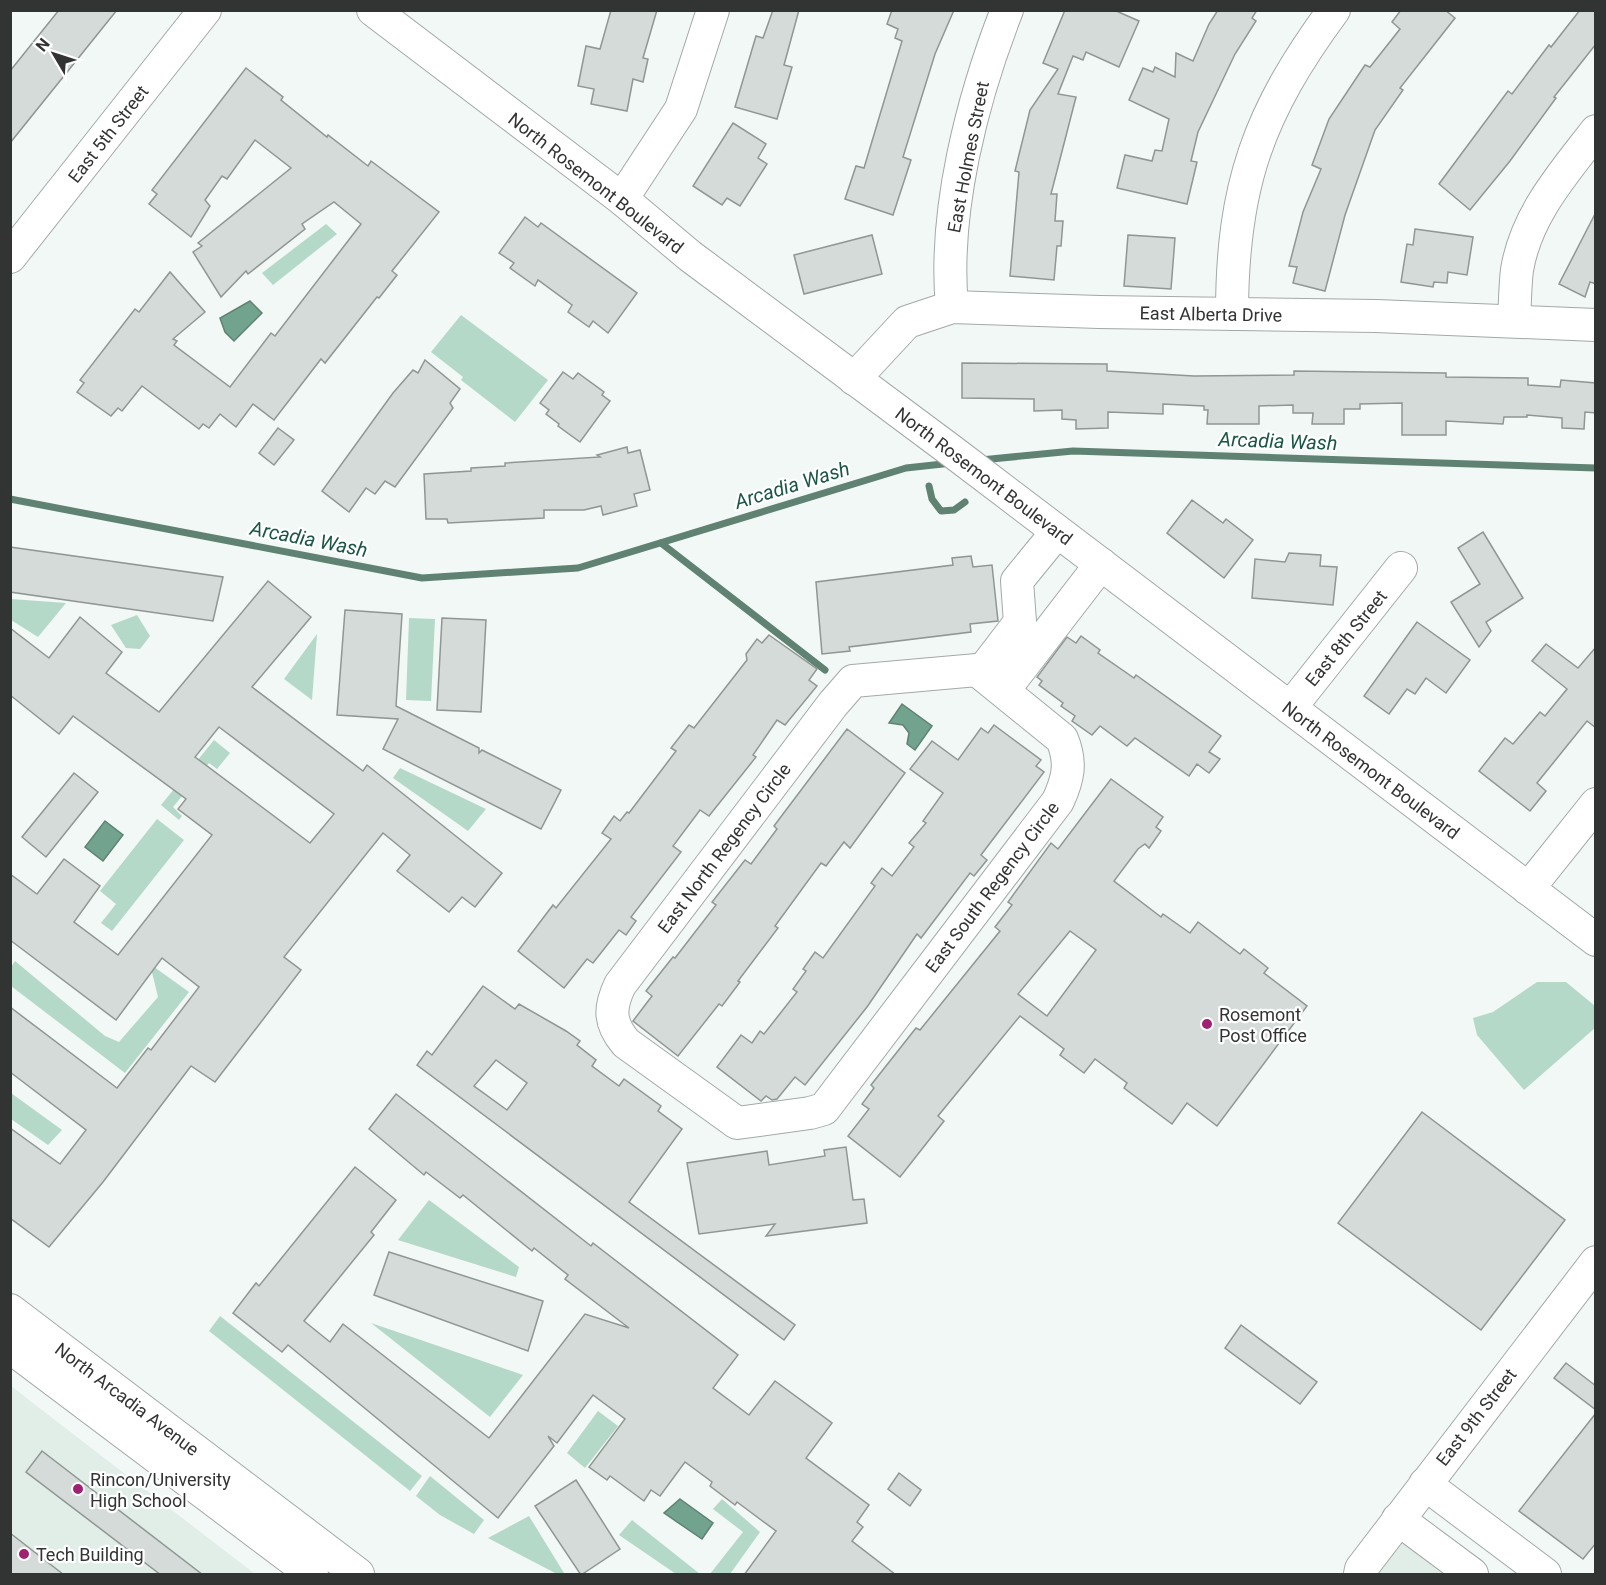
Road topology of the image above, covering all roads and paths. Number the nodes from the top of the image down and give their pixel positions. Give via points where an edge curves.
1 (205, 10) edge
2 (373, 10) edge
3 (713, 10) edge
4 (1007, 10) edge
5 (1334, 10) edge
6 (1596, 131) edge
7 (622, 199) junction
8 (10, 257) edge
9 (952, 307) junction
10 (1232, 314) junction
11 (1514, 321) junction
12 (1596, 325) edge
13 (854, 379) junction
14 (1057, 532) junction
15 (1101, 564) junction
16 (1401, 568) dead end
17 (1019, 603) junction
18 (1051, 629) junction
19 (993, 681) junction
20 (1290, 708) junction
21 (1596, 804) edge
22 (1528, 889) junction
23 (1596, 940) edge
24 (732, 1121) joint
25 (1596, 1262) edge
26 (10, 1310) edge
27 (10, 1347) edge
28 (1425, 1484) junction
29 (1398, 1519) junction
30 (312, 1575) edge
31 (358, 1575) edge
32 (1360, 1575) edge
33 (1472, 1575) edge
34 (1545, 1575) edge

1 - 8 street, East 5th Street
2 - 7 street, North Rosemont Boulevard
3 - 7 street via 681,109
4 - 9 street, East Holmes Street via 973,113 957,193 950,259
5 - 10 street via 1275,99 1244,179
6 - 11 street via 1542,201 1531,224 1517,271
7 - 13 street, North Rosemont Boulevard via 690,256
9 - 10 street, East Alberta Drive
9 - 13 street, East Alberta Drive via 907,322
10 - 11 street, East Alberta Drive
11 - 12 street, East Alberta Drive
13 - 14 street, North Rosemont Boulevard
14 - 15 street, North Rosemont Boulevard
14 - 17 street via 1017,581
15 - 18 street
15 - 20 street, North Rosemont Boulevard
16 - 20 street, East 8th Street
17 - 18 street
17 - 19 street via 1020,622
18 - 19 street
19 - 24 street, East South Regency Circle via 1062,739 1079,765 1058,801 824,1108 743,1125
19 - 24 street, East North Regency Circle via 977,670 853,681 620,985 610,1014 615,1030 626,1043
20 - 22 street, North Rosemont Boulevard
21 - 22 street
22 - 23 street, North Rosemont Boulevard
25 - 28 street, East 9th Street
26 - 31 street, North Arcadia Avenue
27 - 30 street, North Arcadia Avenue
28 - 29 street, East 9th Street
28 - 34 street
29 - 32 street, East 9th Street
29 - 33 street

